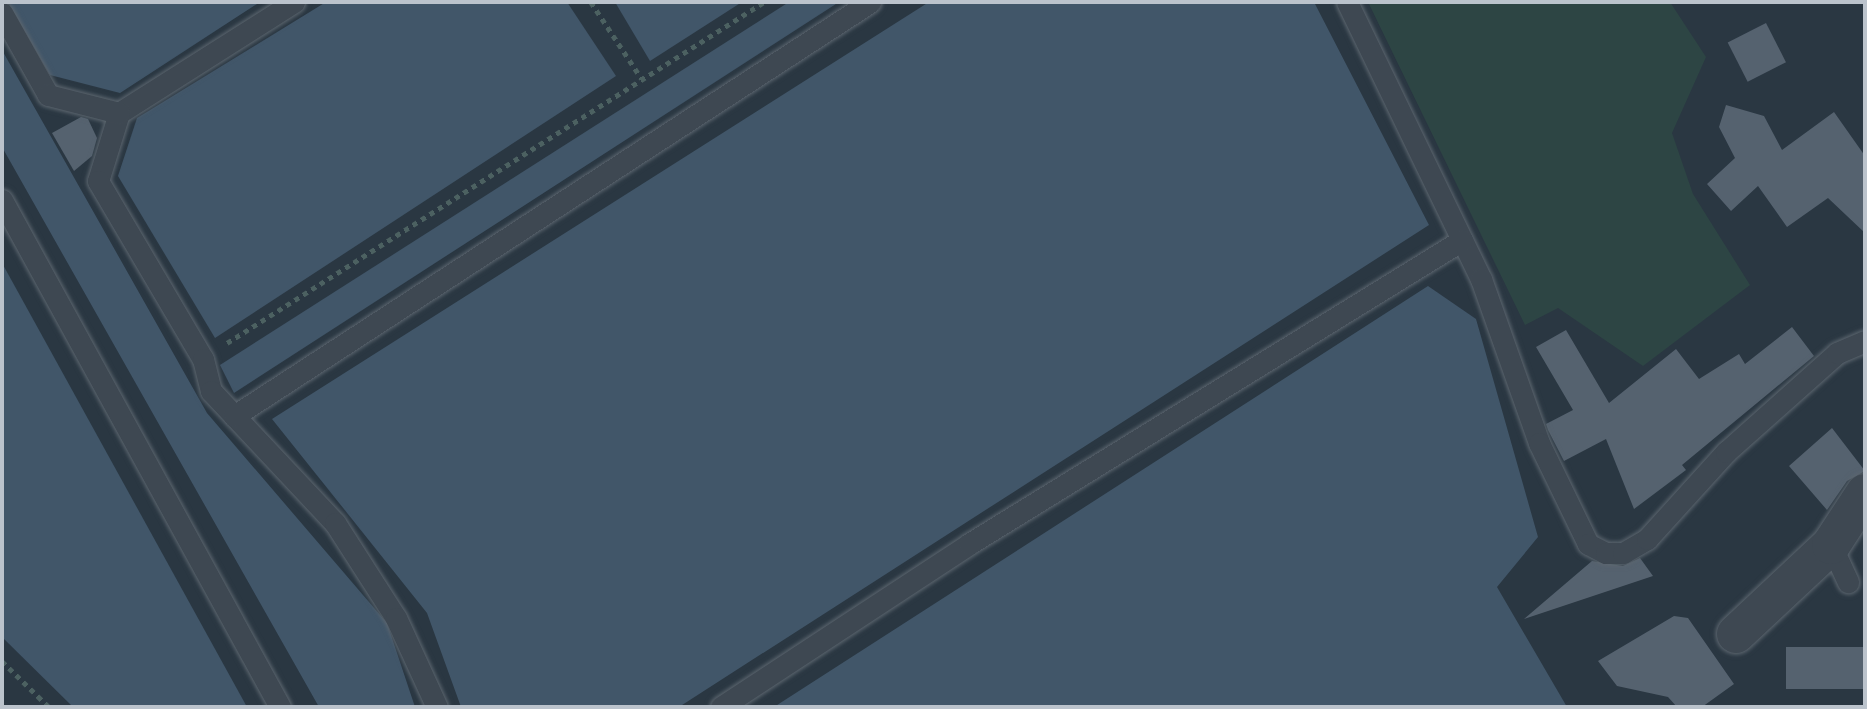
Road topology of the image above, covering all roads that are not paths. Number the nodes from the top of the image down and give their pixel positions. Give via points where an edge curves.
1 (293, 2) edge
2 (870, 2) edge
3 (1348, 2) edge
4 (2, 13) edge
5 (119, 113) junction
6 (2, 200) edge
7 (1462, 240) junction
8 (1865, 341) edge
9 (234, 416) junction
10 (1865, 493) edge
11 (1831, 545) junction
12 (1848, 582) dead end
13 (1736, 634) dead end
14 (280, 707) edge
15 (437, 707) edge
16 (721, 707) edge

1 - 5 lane
2 - 9 lane
3 - 7 lane
4 - 5 lane via 48,95
5 - 9 lane via 98,181 203,359 211,391
6 - 14 lane
7 - 8 lane via 1481,279 1538,443 1588,544 1606,553 1623,553 1647,539 1727,452 1837,353
7 - 16 lane via 969,544
9 - 15 lane via 335,523 396,618
10 - 11 street
11 - 12 lane
11 - 13 street

